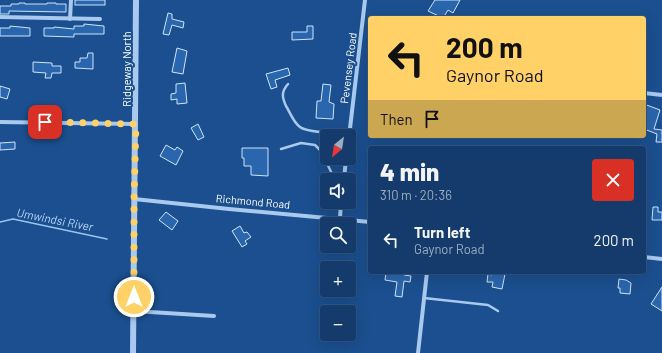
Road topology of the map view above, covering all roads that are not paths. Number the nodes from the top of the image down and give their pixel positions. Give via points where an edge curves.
1 (71, 0) edge
2 (136, 0) edge
3 (365, 0) edge
4 (0, 17) edge
5 (70, 19) junction
6 (100, 19) dead end
7 (288, 84) dead end
8 (646, 93) edge
9 (662, 95) edge
10 (0, 122) edge
11 (136, 124) junction
12 (350, 129) edge
13 (320, 132) edge
14 (281, 149) dead end
15 (332, 173) edge
16 (134, 199) junction
17 (328, 217) edge
18 (356, 220) edge
19 (368, 222) edge
20 (646, 257) edge
21 (662, 259) edge
22 (427, 274) edge
23 (424, 298) junction
24 (134, 311) junction
25 (498, 311) dead end
26 (214, 316) dead end
27 (133, 353) edge
28 (418, 353) edge

1 - 5 street
2 - 11 street, Ridgeway North
3 - 12 street, Pevensey Road
4 - 5 street
5 - 6 street
7 - 13 lane via 282,93 295,121 306,130
8 - 9 street
10 - 11 street
11 - 16 street, Ridgeway North
14 - 15 lane via 301,143 315,145 321,151
16 - 17 street, Richmond Road
16 - 24 street, Ridgeway North
18 - 19 street, Richmond Road
20 - 21 street
22 - 23 street
23 - 25 lane via 488,305
23 - 28 street
24 - 26 street
24 - 27 street, Ridgeway North

